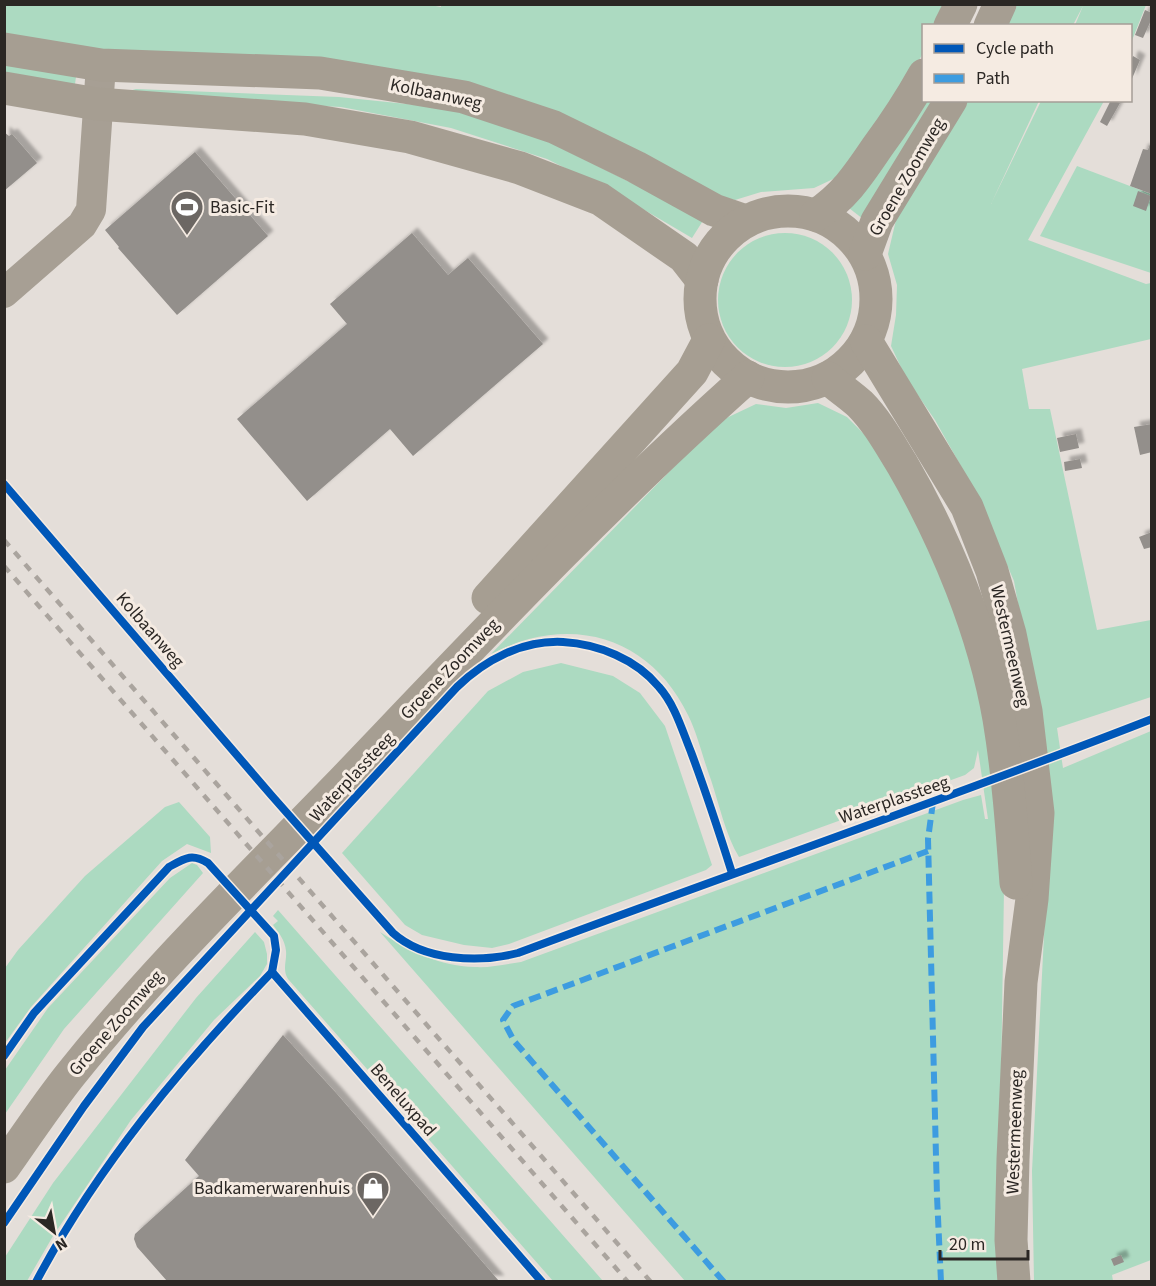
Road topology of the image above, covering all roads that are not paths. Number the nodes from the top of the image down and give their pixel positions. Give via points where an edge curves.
1 (961, 4) edge
2 (1000, 4) edge
3 (951, 24) edge
4 (991, 24) edge
5 (4, 49) edge
6 (100, 65) junction
7 (922, 79) edge
8 (4, 88) edge
9 (950, 102) edge
10 (97, 104) junction
11 (816, 215) junction
12 (746, 221) junction
13 (865, 254) junction
14 (702, 280) junction
15 (4, 293) edge
16 (710, 340) junction
17 (866, 341) junction
18 (748, 377) junction
19 (828, 378) junction
20 (1021, 982) junction
21 (4, 1132) edge
22 (4, 1167) edge
23 (1014, 1281) edge

1 - 3 street
2 - 4 street
5 - 6 street, Kolbaanweg
6 - 10 street
6 - 12 street, Kolbaanweg via 320,73 465,97 554,127 714,210
7 - 11 street, Groene Zoomweg via 849,188
8 - 10 street
9 - 13 street, Groene Zoomweg via 877,221
10 - 14 street via 305,119 410,138 520,168 600,199 684,257
10 - 15 street via 91,210 82,225
11 - 12 street via 793,210 769,212
11 - 13 street via 844,230
12 - 14 street via 726,236 711,256
13 - 17 street via 876,283 876,313
14 - 16 street via 700,311
16 - 18 street via 728,364
16 - 21 street, Groene Zoomweg via 692,372 493,593 113,992
17 - 19 street via 850,362
17 - 20 street, Westermeenweg via 967,507 992,571 1010,634 1026,711 1038,813
18 - 19 street via 778,387 804,386
18 - 22 street, Groene Zoomweg via 549,567 226,900 71,1074
19 - 20 street, Westermeenweg via 860,404 884,434 914,485 937,531 983,654 999,719 1012,830
20 - 23 street, Westermeenweg via 1011,1240

